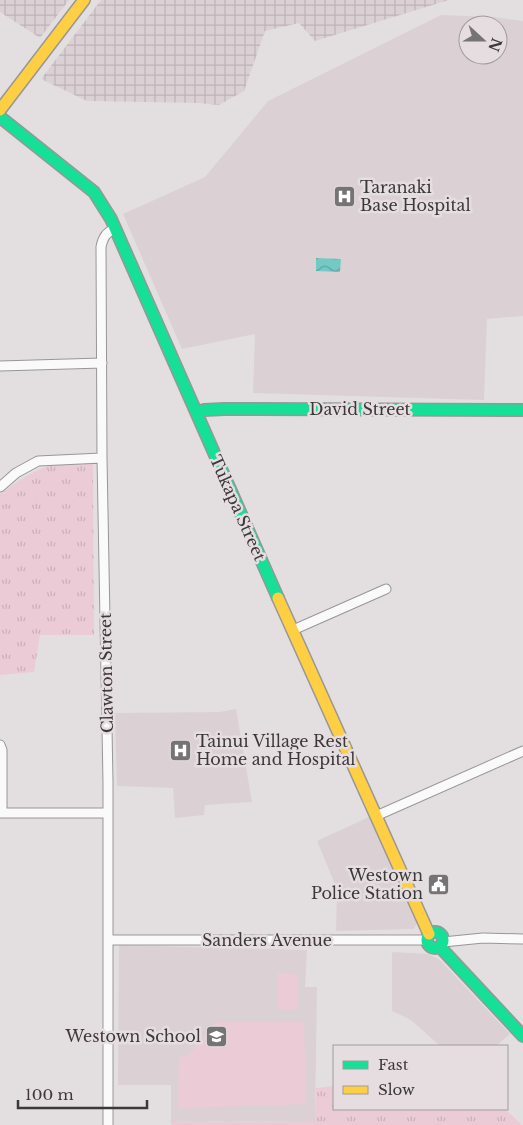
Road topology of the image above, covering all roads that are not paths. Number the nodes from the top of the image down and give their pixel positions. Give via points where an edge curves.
1 (84, 0) edge
2 (0, 110) edge
3 (0, 117) edge
4 (115, 228) junction
5 (102, 363) junction
6 (0, 366) edge
7 (523, 410) edge
8 (197, 413) junction
9 (102, 458) junction
10 (0, 487) edge
11 (386, 588) dead end
12 (293, 630) junction
13 (0, 745) edge
14 (523, 751) edge
15 (1, 813) edge
16 (107, 813) junction
17 (376, 816) junction
18 (428, 937) junction
19 (523, 939) edge
20 (108, 940) junction
21 (442, 944) junction
22 (523, 1036) edge
23 (108, 1125) edge

1 - 2 main road
3 - 4 main road, Tukapa Street via 83,182 103,205
4 - 5 street, Clawton Street via 107,232 101,247
4 - 8 main road, Tukapa Street
5 - 6 street
5 - 9 street, Clawton Street
7 - 8 main road, David Street via 224,409
8 - 12 main road, Tukapa Street
9 - 10 street via 38,461 16,473
9 - 16 street, Clawton Street
11 - 12 street
12 - 17 main road, Tukapa Street
13 - 15 street
14 - 17 street
15 - 16 street
16 - 20 street, Clawton Street
17 - 18 main road, Tukapa Street
18 - 20 street, Sanders Avenue
18 - 21 main road via 436,933
19 - 21 street via 483,938
20 - 23 street, Clawton Street
21 - 22 main road

